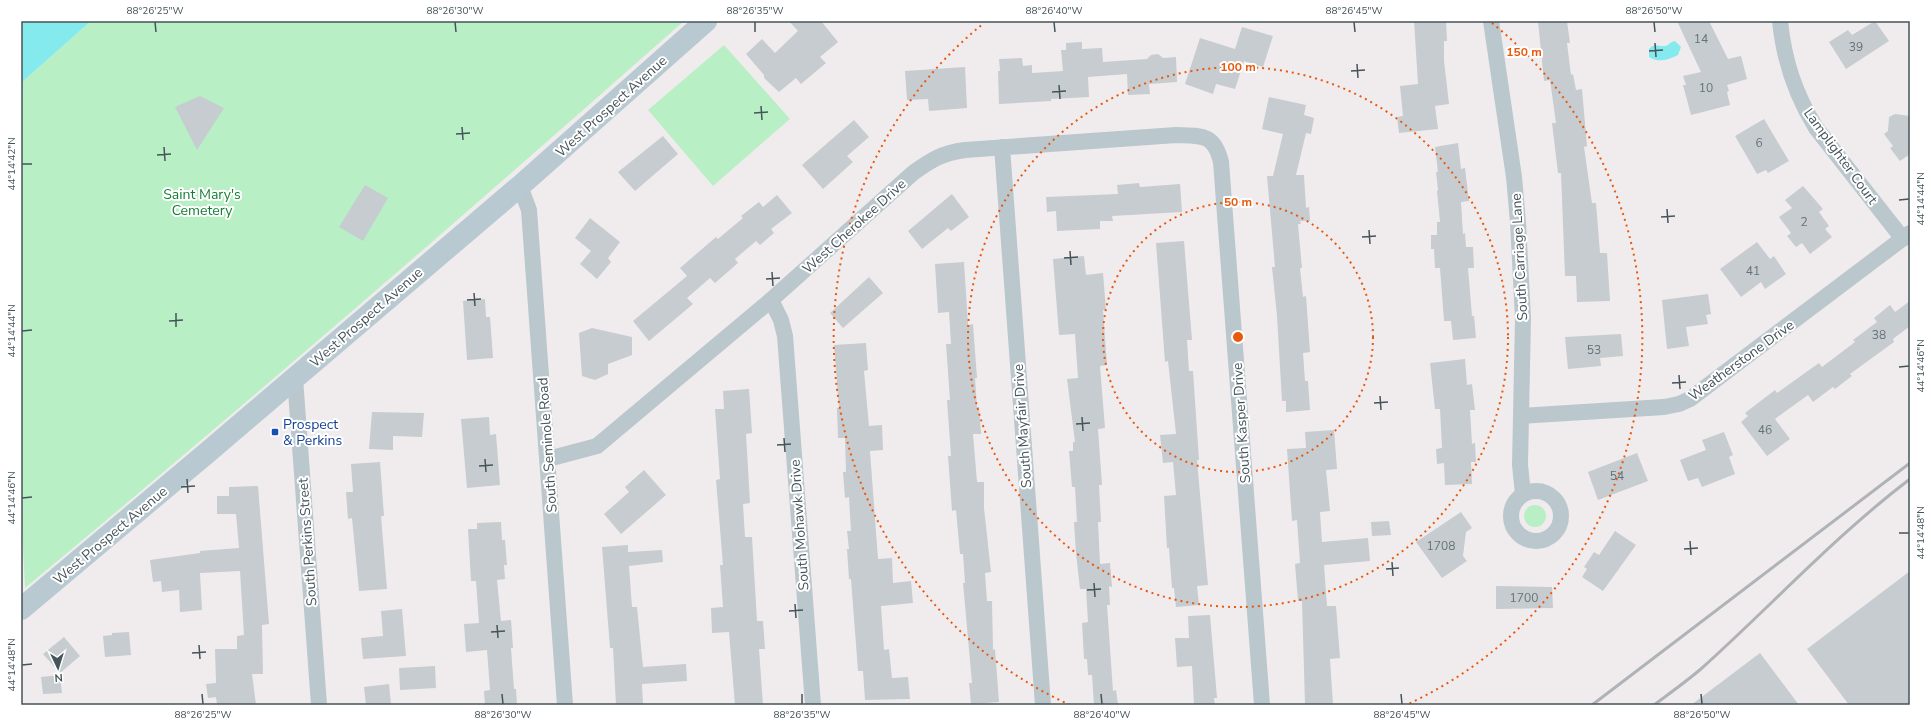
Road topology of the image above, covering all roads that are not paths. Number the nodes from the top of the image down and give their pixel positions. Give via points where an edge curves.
1 (706, 21) edge
2 (1491, 21) edge
3 (1780, 21) edge
4 (1214, 142) joint
5 (1002, 147) junction
6 (520, 186) junction
7 (1906, 236) edge
8 (771, 300) junction
9 (295, 378) junction
10 (1521, 416) junction
11 (548, 459) junction
12 (1523, 494) dead end
13 (21, 609) edge
14 (319, 705) edge
15 (565, 705) edge
16 (813, 705) edge
17 (1043, 705) edge
18 (1262, 705) edge

1 - 6 main road, West Prospect Avenue
2 - 10 street, South Carriage Lane via 1514,177 1518,222 1523,318
3 - 7 street, Lamplighter Court via 1788,67 1796,91 1816,128
4 - 5 street, West Cherokee Drive via 1201,136 1176,135
4 - 18 street, South Kasper Drive via 1221,162
5 - 8 street, West Cherokee Drive via 950,152 936,157 913,173
5 - 17 street, South Mayfair Drive
6 - 9 main road, West Prospect Avenue
6 - 11 street, South Seminole Road via 529,210
7 - 10 street, Weatherstone Drive via 1690,399 1664,407
8 - 11 street, West Cherokee Drive via 597,446
8 - 16 street, South Mohawk Drive via 781,320 784,336
9 - 13 main road, West Prospect Avenue
9 - 14 street, South Perkins Street
10 - 12 street, South Carriage Lane via 1520,465
11 - 15 street, South Seminole Road

